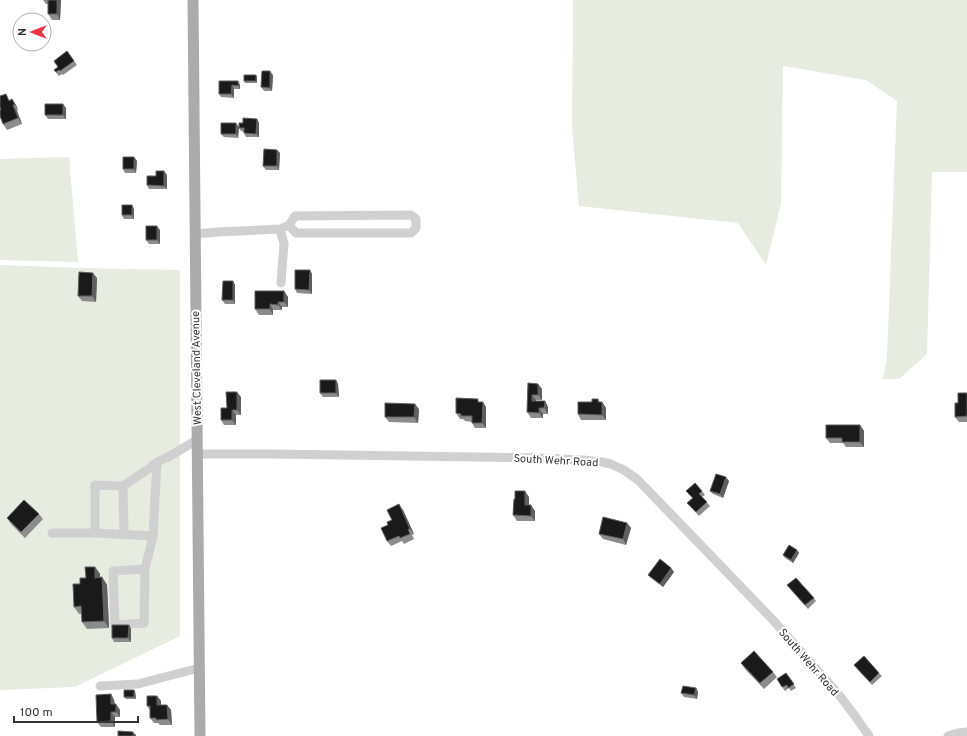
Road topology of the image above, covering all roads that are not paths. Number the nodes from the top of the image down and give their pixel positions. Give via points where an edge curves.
1 (193, 0) edge
2 (289, 225) junction
3 (280, 229) junction
4 (195, 234) junction
5 (281, 284) dead end
6 (197, 440) junction
7 (197, 454) junction
8 (157, 462) junction
9 (123, 486) junction
10 (52, 533) dead end
11 (95, 533) junction
12 (124, 534) junction
13 (153, 536) junction
14 (144, 569) junction
15 (200, 668) junction
16 (100, 686) dead end
17 (967, 732) edge
18 (200, 736) edge
19 (869, 736) edge
20 (948, 736) edge

1 - 4 main road, West Cleveland Avenue
2 - 2 street via 295,216 411,215 416,220 416,228 412,233 296,233
2 - 3 street
3 - 4 street
3 - 5 street via 284,244
4 - 6 main road, West Cleveland Avenue
6 - 7 main road, West Cleveland Avenue
6 - 8 street
7 - 15 main road, West Cleveland Avenue
7 - 19 street, South Wehr Road via 540,458 611,464 638,480 767,614 833,688
8 - 9 street
8 - 13 street
9 - 11 street via 95,485
9 - 12 street
10 - 11 street
11 - 12 street
12 - 13 street
13 - 14 street
14 - 14 street via 144,624 115,625 113,571
15 - 16 street via 138,684
15 - 18 main road, West Cleveland Avenue
17 - 20 street

